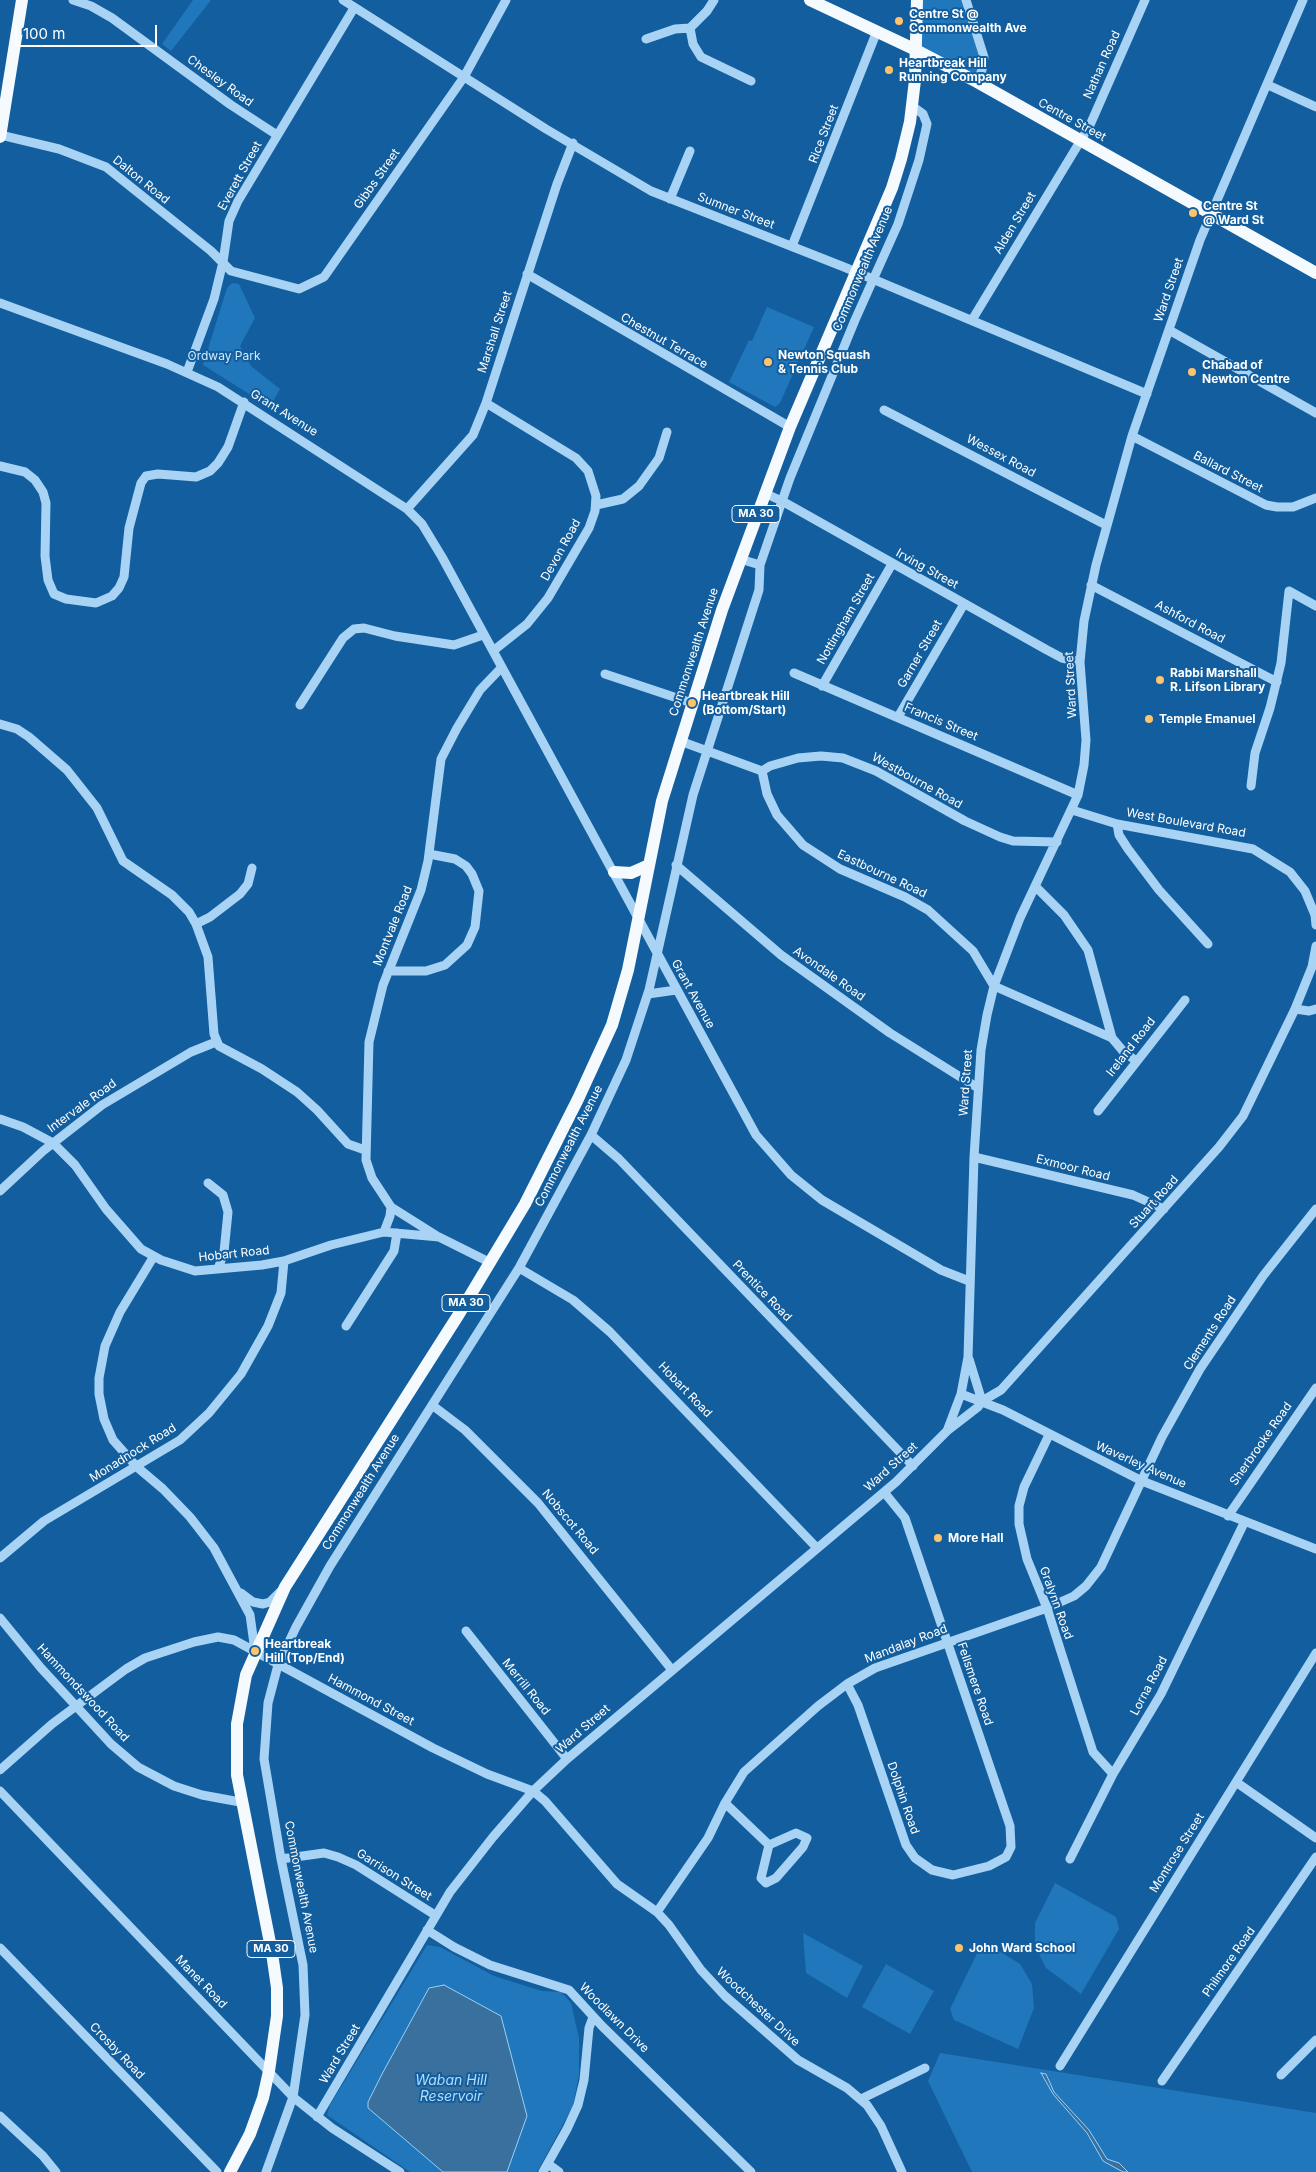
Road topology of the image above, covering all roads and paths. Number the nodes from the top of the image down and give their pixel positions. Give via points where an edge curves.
1 (73, 0) edge
2 (343, 0) edge
3 (506, 0) edge
4 (714, 0) edge
5 (810, 0) edge
6 (917, 0) edge
7 (966, 0) edge
8 (1144, 0) edge
9 (1303, 0) edge
10 (20, 2) edge
11 (354, 8) junction
12 (690, 28) junction
13 (877, 31) junction
14 (646, 39) dead end
15 (916, 50) junction
16 (464, 77) junction
17 (751, 81) dead end
18 (977, 82) junction
19 (1268, 85) junction
20 (912, 106) junction
21 (1316, 107) edge
22 (277, 135) junction
23 (0, 136) edge
24 (1080, 140) junction
25 (573, 143) junction
26 (690, 151) dead end
27 (670, 199) junction
28 (1211, 214) junction
29 (792, 246) junction
30 (223, 262) junction
31 (856, 272) junction
32 (1316, 273) edge
33 (527, 274) junction
34 (873, 279) junction
35 (0, 303) edge
36 (972, 320) junction
37 (1169, 330) junction
38 (187, 372) junction
39 (1147, 394) junction
40 (244, 402) junction
41 (486, 403) junction
42 (884, 410) dead end
43 (1316, 413) edge
44 (790, 427) junction
45 (667, 432) dead end
46 (1132, 436) junction
47 (0, 466) edge
48 (764, 493) junction
49 (1316, 498) edge
50 (782, 501) junction
51 (596, 505) junction
52 (407, 509) junction
53 (1106, 525) junction
54 (740, 559) junction
55 (892, 564) junction
56 (760, 565) junction
57 (1091, 585) junction
58 (964, 604) junction
59 (1316, 606) edge
60 (483, 635) junction
61 (493, 651) junction
62 (1080, 662) junction
63 (502, 667) junction
64 (794, 673) dead end
65 (605, 674) dead end
66 (1277, 682) junction
67 (822, 686) junction
68 (692, 703) junction
69 (300, 705) dead end
70 (898, 717) junction
71 (0, 724) edge
72 (680, 741) junction
73 (707, 750) junction
74 (762, 771) junction
75 (1251, 786) dead end
76 (1078, 795) junction
77 (1072, 810) junction
78 (1117, 824) junction
79 (1056, 842) junction
80 (429, 854) junction
81 (649, 865) junction
82 (676, 865) junction
83 (252, 868) dead end
84 (614, 872) junction
85 (1035, 886) junction
86 (638, 919) junction
87 (196, 924) junction
88 (1316, 925) edge
89 (1208, 944) dead end
90 (1316, 946) edge
91 (657, 954) junction
92 (388, 970) junction
93 (994, 986) junction
94 (676, 990) junction
95 (648, 994) junction
96 (1185, 1000) dead end
97 (1294, 1009) junction
98 (1316, 1009) edge
99 (1112, 1038) junction
100 (216, 1042) junction
101 (1136, 1061) junction
102 (978, 1088) junction
103 (1098, 1111) dead end
104 (0, 1119) edge
105 (591, 1136) junction
106 (53, 1143) junction
107 (365, 1150) junction
108 (974, 1157) junction
109 (208, 1183) dead end
110 (0, 1191) edge
111 (391, 1207) junction
112 (1316, 1209) edge
113 (1164, 1210) junction
114 (384, 1232) junction
115 (397, 1233) junction
116 (439, 1238) junction
117 (154, 1256) junction
118 (284, 1261) junction
119 (490, 1263) junction
120 (519, 1268) junction
121 (218, 1269) junction
122 (969, 1281) junction
123 (346, 1326) dead end
124 (968, 1357) junction
125 (1316, 1388) edge
126 (961, 1394) junction
127 (982, 1402) junction
128 (432, 1405) junction
129 (947, 1431) junction
130 (1049, 1435) junction
131 (913, 1466) junction
132 (137, 1467) junction
133 (1142, 1481) junction
134 (884, 1492) junction
135 (1228, 1516) junction
136 (1244, 1523) junction
137 (817, 1548) junction
138 (1316, 1549) edge
139 (0, 1558) edge
140 (293, 1573) junction
141 (238, 1590) junction
142 (1047, 1608) junction
143 (0, 1618) edge
144 (466, 1631) dead end
145 (947, 1641) junction
146 (255, 1651) junction
147 (1316, 1653) edge
148 (278, 1665) junction
149 (672, 1670) junction
150 (848, 1684) junction
151 (75, 1706) junction
152 (567, 1759) junction
153 (0, 1770) edge
154 (1113, 1774) junction
155 (1236, 1782) junction
156 (0, 1791) edge
157 (533, 1791) junction
158 (240, 1802) junction
159 (725, 1803) junction
160 (1316, 1838) edge
161 (769, 1845) junction
162 (1316, 1857) edge
163 (1070, 1859) dead end
164 (281, 1860) junction
165 (1003, 1860) joint
166 (657, 1912) junction
167 (436, 1916) junction
168 (428, 1930) junction
169 (0, 1948) edge
170 (593, 2017) junction
171 (1316, 2040) edge
172 (1060, 2066) dead end
173 (925, 2068) dead end
174 (270, 2070) junction
175 (1281, 2075) dead end
176 (1162, 2081) dead end
177 (293, 2097) junction
178 (861, 2099) junction
179 (0, 2116) edge
180 (317, 2117) junction
181 (545, 2168) edge
182 (56, 2172) edge
183 (217, 2172) edge
184 (230, 2172) edge
185 (266, 2172) edge
186 (400, 2172) edge
187 (559, 2172) edge
188 (751, 2172) edge
189 (902, 2172) edge

1 - 22 street, Chesley Road via 112,18 231,106
2 - 11 street, Sumner Street
3 - 16 street, Gibbs Street
4 - 12 street
5 - 13 main road, Centre Street
6 - 15 main road, Commonwealth Avenue / MA 30
7 - 18 street via 984,57
8 - 24 street, Nathan Road
9 - 19 street, Ward Street
10 - 23 main road
11 - 16 street, Sumner Street
11 - 22 street, Everett Street
12 - 14 street via 675,29
12 - 17 street via 693,44 701,57
13 - 15 main road, Centre Street
13 - 29 street, Rice Street
15 - 18 main road, Centre Street
15 - 20 main road, Commonwealth Avenue / MA 30
16 - 25 street, Sumner Street
16 - 30 street, Gibbs Street via 324,276 299,289 242,275 231,271
18 - 24 main road, Centre Street
19 - 21 street
19 - 28 street, Ward Street
20 - 31 main road, Commonwealth Avenue / MA 30 via 894,182
20 - 34 street, Commonwealth Avenue via 926,118 923,148 898,224
22 - 30 street, Everett Street via 229,221
23 - 30 street, Dalton Road via 32,141 106,166
24 - 28 main road, Centre Street
24 - 36 street, Alden Street
25 - 27 street, Sumner Street via 629,179
25 - 33 street, Marshall Street
26 - 27 street
27 - 29 street, Sumner Street
28 - 32 main road, Centre Street
28 - 37 street, Ward Street
29 - 31 street, Sumner Street
30 - 38 street, Everett Street via 214,299
31 - 34 street, Sumner Street
31 - 44 main road, Commonwealth Avenue / MA 30
33 - 41 street, Marshall Street
33 - 44 street, Chestnut Terrace
34 - 36 street, Sumner Street
34 - 50 street, Commonwealth Avenue
35 - 38 street, Grant Avenue
36 - 39 street, Sumner Street
37 - 39 street, Ward Street
37 - 43 street
38 - 40 street, Grant Avenue
39 - 46 street, Ward Street
40 - 47 street via 228,447 210,471 196,477 146,476 141,483 129,528 124,577 112,596 96,603 54,594 48,580 45,556 46,502 42,492 35,480 24,472
40 - 52 street, Grant Avenue
41 - 51 street, Devon Road via 582,463 592,479
41 - 52 street, Marshall Street via 473,435
42 - 53 street, Wessex Road
44 - 48 main road, Commonwealth Avenue / MA 30
45 - 51 street via 659,458 639,486 623,499
46 - 49 street, Ballard Street via 1266,505 1293,506
46 - 53 street, Ward Street
48 - 50 street, Irving Street
48 - 54 main road, Commonwealth Avenue / MA 30
50 - 55 street, Irving Street
50 - 56 street, Commonwealth Avenue
51 - 61 street, Devon Road via 589,528 548,598 527,624
52 - 60 street, Grant Avenue via 422,524 442,557
53 - 57 street, Ward Street
54 - 56 street
54 - 68 main road, Commonwealth Avenue / MA 30
55 - 58 street, Irving Street
55 - 67 street, Nottingham Street
56 - 73 street, Commonwealth Avenue via 759,590
57 - 62 street, Ward Street
57 - 66 street, Ashford Road
58 - 62 street, Irving Street via 1058,656
58 - 70 street, Garner Street
59 - 66 street via 1289,591 1286,640
60 - 61 street, Grant Avenue
60 - 69 street via 454,645 364,628 354,629 343,638
61 - 63 street, Grant Avenue
62 - 76 street, Ward Street via 1086,740
63 - 80 street, Montvale Road via 480,690 441,759
63 - 84 street, Grant Avenue
64 - 67 street, Francis Street
65 - 68 street
66 - 75 street via 1255,753
67 - 70 street, Francis Street
68 - 72 main road, Commonwealth Avenue / MA 30
70 - 76 street, Francis Street
71 - 87 street via 24,733 67,770 97,808 123,861 172,895
72 - 73 street
72 - 81 main road, Commonwealth Avenue / MA 30 via 662,801
73 - 74 street
73 - 82 street, Commonwealth Avenue
74 - 79 street, Westbourne Road via 798,758 843,758 864,765 1000,837 1013,841
74 - 93 street, Eastbourne Road via 767,794 777,815 803,845 840,869 928,910 973,951
76 - 77 street, Ward Street
77 - 78 street, West Boulevard Road
77 - 79 street, Ward Street
78 - 88 street, West Boulevard Road via 1253,848 1290,872 1305,891
78 - 89 street via 1119,835 1159,890
79 - 85 street, Ward Street
80 - 92 street, Montvale Road via 414,912
80 - 92 street via 455,859 472,874 479,891 475,927 468,942 445,965 426,971
81 - 84 main road via 631,872
81 - 86 main road, Commonwealth Avenue / MA 30
82 - 91 street, Commonwealth Avenue
82 - 102 street, Avondale Road via 781,955 890,1033
83 - 87 street via 248,884 240,894
84 - 86 street, Grant Avenue
85 - 93 street, Ward Street
85 - 99 street via 1064,915 1088,950
86 - 91 street, Grant Avenue
86 - 119 main road, Commonwealth Avenue / MA 30 via 624,986 604,1043 555,1146
87 - 100 street via 208,957
90 - 97 street via 1312,967
91 - 94 street, Grant Avenue
91 - 95 street, Commonwealth Avenue
92 - 107 street, Montvale Road via 369,1042
93 - 99 street
93 - 102 street, Ward Street via 981,1050
94 - 95 street
94 - 122 street, Grant Avenue via 756,1135 791,1176 842,1212 942,1270
95 - 105 street, Commonwealth Avenue via 626,1060
96 - 101 street, Ireland Road
97 - 98 street
97 - 113 street, Stuart Road via 1243,1116
99 - 101 street
100 - 106 street, Intervale Road via 116,1095
100 - 107 street via 296,1092 348,1144
101 - 103 street, Ireland Road
102 - 108 street, Ward Street
104 - 106 street, Hobart Road via 24,1127
105 - 120 street, Commonwealth Avenue
105 - 131 street, Prentice Road via 619,1159
106 - 110 street, Intervale Road
106 - 117 street, Hobart Road via 75,1164 126,1235
107 - 111 street, Montvale Road via 369,1174
108 - 113 street, Exmoor Road via 1133,1196
108 - 122 street, Ward Street
109 - 121 street via 223,1195 228,1212 224,1252
111 - 114 street
111 - 116 street, Montvale Road
112 - 133 street, Clements Road via 1280,1252 1225,1329 1183,1398
113 - 127 street, Stuart Road via 1001,1390
114 - 115 street, Hobart Road
114 - 118 street, Hobart Road
115 - 116 street, Hobart Road
115 - 123 street via 394,1251
116 - 119 street, Hobart Road
117 - 121 street, Hobart Road via 195,1271
117 - 132 street via 111,1331 99,1378 100,1400 108,1430
118 - 121 street, Hobart Road
118 - 132 street, Monadnock Road via 283,1282 276,1308 256,1351 232,1386 187,1434
119 - 140 main road, Commonwealth Avenue / MA 30
120 - 128 street, Commonwealth Avenue
120 - 137 street, Hobart Road via 573,1300 610,1332
122 - 124 street, Ward Street
124 - 126 street, Ward Street
124 - 127 street, Ward Street
125 - 135 street, Sherbrooke Road
126 - 127 street, Waverley Avenue
126 - 129 street, Ward Street
127 - 129 street, Ward Street
127 - 130 street, Waverley Avenue
128 - 148 street, Commonwealth Avenue via 330,1566
128 - 149 street, Nobscot Road via 465,1430 538,1503
129 - 131 street, Ward Street
130 - 133 street, Waverley Avenue
130 - 142 street, Gralynn Road via 1024,1488 1018,1515 1027,1559
131 - 134 street, Ward Street
132 - 139 street, Monadnock Road via 44,1522
132 - 141 street via 190,1517 214,1548
133 - 135 street, Waverley Avenue
133 - 142 street, Mandalay Road via 1101,1568 1074,1596
134 - 137 street, Ward Street
134 - 145 street, Fellsmere Road via 905,1518
135 - 136 street, Waverley Avenue
136 - 138 street, Waverley Avenue
136 - 154 street, Lorna Road via 1160,1694
137 - 149 street, Ward Street
140 - 141 street via 268,1603 253,1602
140 - 146 main road, Commonwealth Avenue / MA 30
141 - 146 street via 253,1624
142 - 145 street, Mandalay Road
142 - 154 street, Gralynn Road via 1093,1752
143 - 151 street, Hammondswood Road
144 - 152 street, Merrill Road
145 - 150 street, Mandalay Road via 875,1668
145 - 165 street, Fellsmere Road via 1010,1826 1011,1847
146 - 148 street, Hammond Street
146 - 151 street, Hammond Street via 225,1637 194,1642 146,1658
146 - 158 main road, Commonwealth Avenue / MA 30 via 245,1679 237,1724 236,1775
147 - 155 street, Montrose Street
148 - 157 street, Hammond Street via 433,1748 487,1774
148 - 164 street, Commonwealth Avenue via 268,1703 264,1741 266,1777
149 - 152 street, Ward Street
150 - 159 street, Mandalay Road via 750,1765
150 - 165 street, Dolphin Road via 906,1845 915,1858 932,1870 953,1875
151 - 153 street, Hammond Street
151 - 158 street, Hammondswood Road via 138,1767 174,1786 208,1797
152 - 157 street, Ward Street
154 - 163 street, Lorna Road
155 - 160 street
155 - 172 street, Montrose Street
156 - 174 street, Manet Road
157 - 166 street, Woodchester Drive via 617,1884
157 - 167 street, Ward Street via 466,1869
158 - 174 main road, Commonwealth Avenue / MA 30 via 269,1937 276,1988 277,2016
159 - 161 street
159 - 166 street, Mandalay Road via 708,1838
161 - 161 street via 761,1878 769,1884 803,1847 807,1838 796,1833
162 - 176 street, Philmore Road
164 - 167 street, Garrison Street via 324,1853 338,1857
164 - 177 street, Commonwealth Avenue via 296,1924 304,1982 304,2033
166 - 178 street, Woodchester Drive via 725,1996 798,2060
167 - 168 street, Ward Street
168 - 170 street, Woodlawn Drive via 490,1965 567,1989
168 - 180 street, Ward Street
169 - 183 street, Crosby Road
170 - 181 street via 588,2028 584,2080 578,2105
170 - 188 street, Woodlawn Drive
171 - 175 street
173 - 178 street
174 - 177 street, Manet Road
174 - 184 main road, Commonwealth Avenue / MA 30 via 250,2134
177 - 180 street, Manet Road
177 - 185 street, Commonwealth Avenue
178 - 189 street, Woodchester Drive via 881,2126
179 - 182 street
180 - 186 street, Manet Road
181 - 187 street

